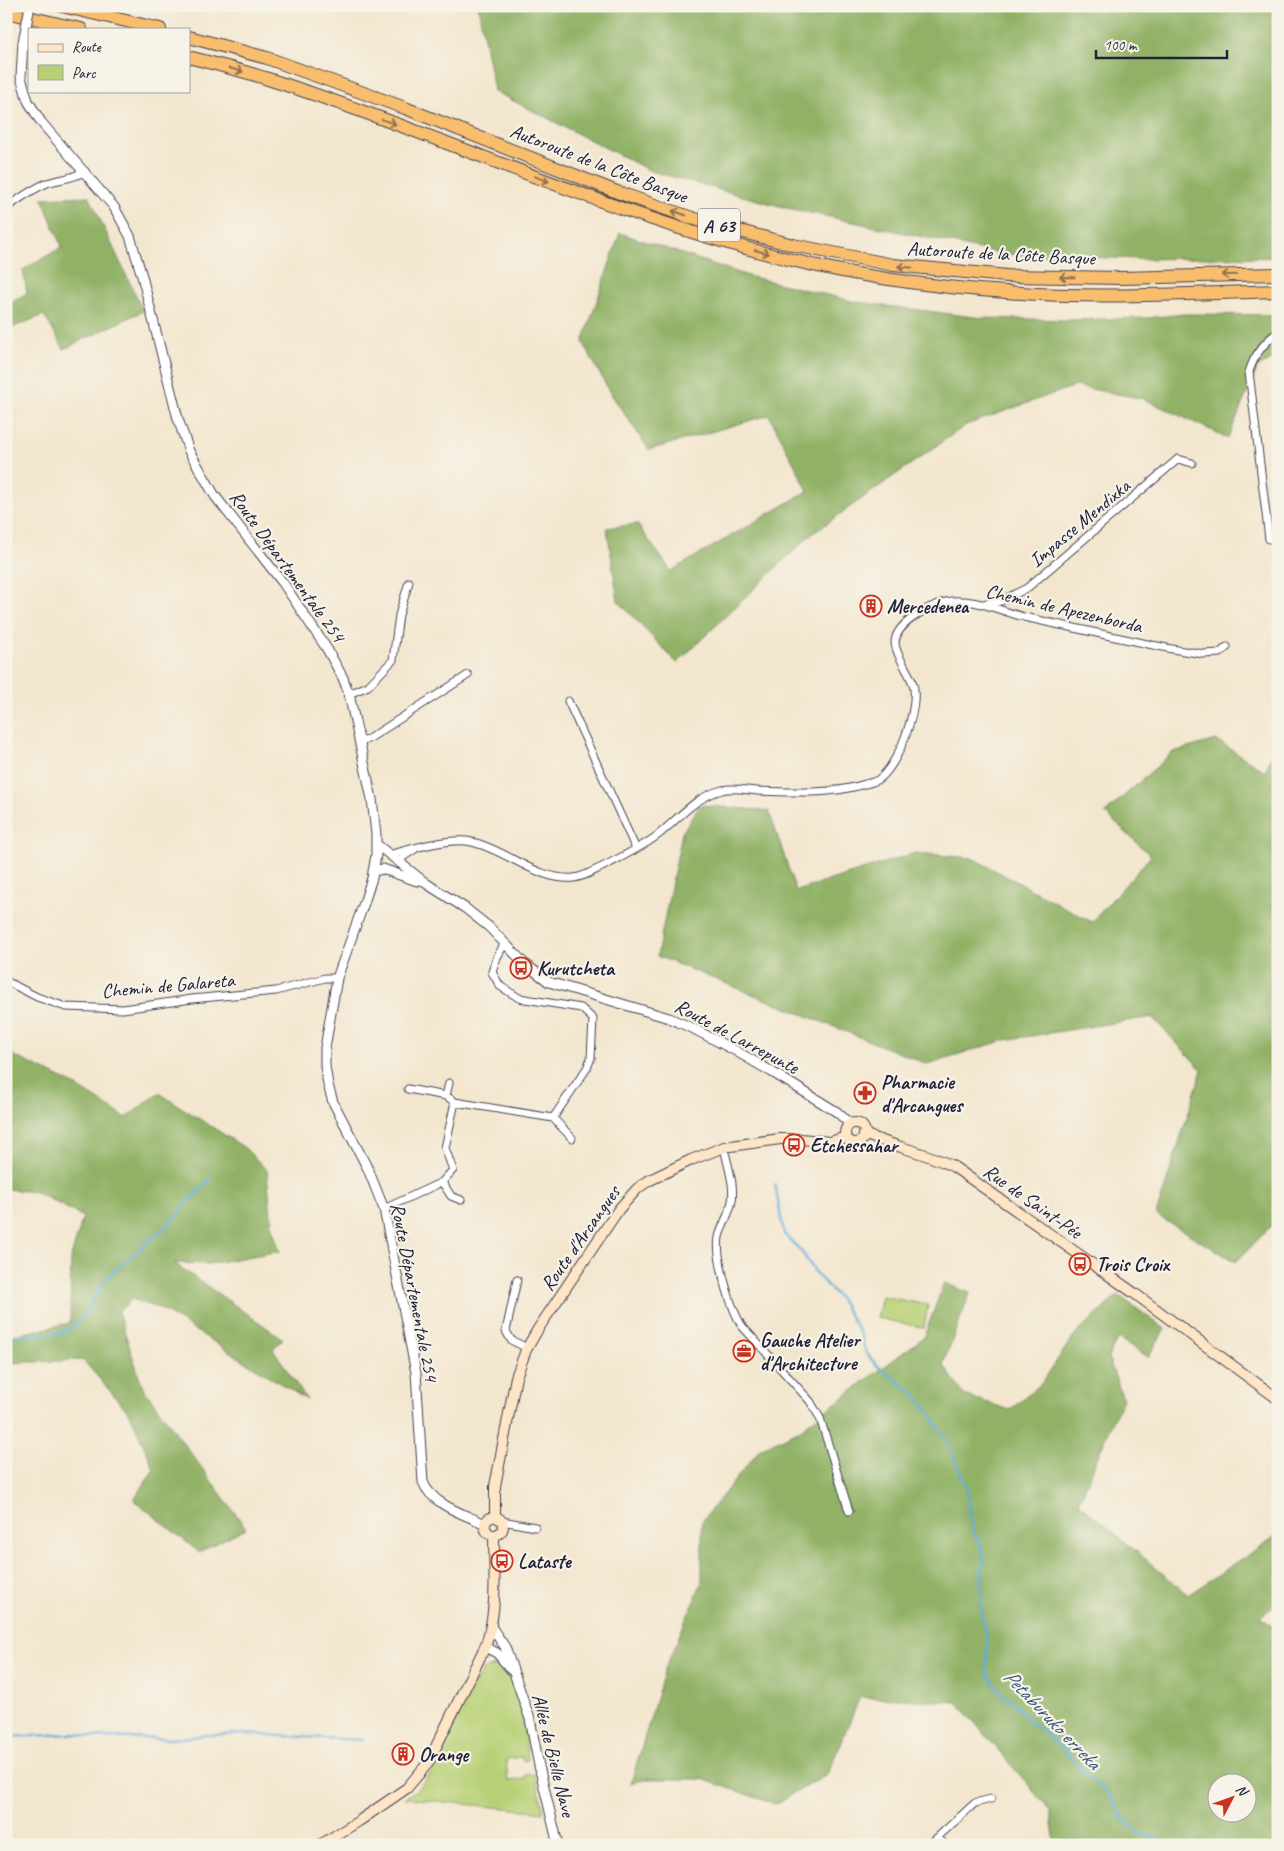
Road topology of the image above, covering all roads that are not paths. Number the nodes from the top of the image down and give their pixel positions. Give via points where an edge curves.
1 (30, 6) edge
2 (62, 6) edge
3 (1275, 6) edge
4 (6, 12) edge
5 (1278, 13) edge
6 (77, 28) edge
7 (156, 28) edge
8 (190, 37) edge
9 (190, 57) edge
10 (85, 171) junction
11 (6, 208) edge
12 (1278, 274) edge
13 (1278, 291) edge
14 (1278, 332) edge
15 (1192, 463) dead end
16 (1278, 538) edge
17 (409, 582) dead end
18 (980, 605) junction
19 (1227, 647) dead end
20 (468, 675) dead end
21 (349, 694) junction
22 (568, 701) dead end
23 (361, 742) junction
24 (376, 844) junction
25 (417, 847) junction
26 (636, 850) junction
27 (395, 860) junction
28 (387, 870) junction
29 (373, 871) junction
30 (427, 884) junction
31 (505, 943) junction
32 (336, 978) junction
33 (6, 981) edge
34 (449, 1083) dead end
35 (408, 1089) dead end
36 (446, 1096) junction
37 (455, 1102) junction
38 (553, 1118) junction
39 (850, 1124) junction
40 (864, 1134) junction
41 (846, 1137) junction
42 (572, 1138) dead end
43 (724, 1147) junction
44 (442, 1182) junction
45 (461, 1200) dead end
46 (384, 1209) junction
47 (517, 1280) dead end
48 (527, 1348) junction
49 (1278, 1399) edge
50 (849, 1511) dead end
51 (499, 1519) junction
52 (485, 1524) junction
53 (535, 1527) dead end
54 (494, 1536) junction
55 (492, 1628) junction
56 (485, 1647) junction
57 (515, 1675) junction
58 (991, 1799) dead end
59 (938, 1838) junction
60 (320, 1845) edge
61 (558, 1845) edge
62 (929, 1845) edge
63 (945, 1845) edge

1 - 10 street, Route Départementale 254, bridge via 21,78 28,101 41,122
2 - 7 highway
3 - 5 street
4 - 6 highway
12 -> 8 highway, Autoroute de la Côte Basque / A 63 via 1120,278 1007,276 893,265 793,245 698,220 267,58
9 -> 13 highway, Autoroute de la Côte Basque / A 63 via 264,77 610,205 696,234 791,260 890,279 1007,292 1130,295
10 - 11 street via 48,183
10 - 21 street, Route Départementale 254 via 114,207 137,254 189,451 216,496 328,649
14 - 16 street via 1253,358 1249,372 1269,539
15 - 18 street, Impasse Mendixka via 1178,458 1027,588 1001,601
17 - 21 street via 399,615 393,660 368,686
18 - 19 street, Chemin de Apezenborda via 1168,648 1204,654 1220,653
18 - 26 street, Chemin de Apezenborda via 961,600 945,602 914,617 900,632 895,646 914,685 915,706 892,765 878,780 848,789 811,792 724,789 690,806
20 - 23 street
21 - 23 street, Route Départementale 254
22 - 26 street
23 - 24 street, Route Départementale 254 via 372,798
24 - 27 street, Route de Larrepunte
24 - 29 street, Route Départementale 254
25 - 26 street, Chemin de Apezenborda via 472,842 501,852 544,874 562,878 577,878
25 - 27 street, Chemin de Apezenborda
25 - 27 street
27 - 28 street
27 - 30 street, Route de Larrepunte
28 - 29 street, Route de Larrepunte
28 - 30 street, Route de Larrepunte
29 - 32 street, Route Départementale 254
30 - 31 street, Route de Larrepunte via 489,926
31 - 38 street via 492,972 500,986 519,998 581,1008 593,1019 591,1058 587,1068
31 - 39 street, Route de Larrepunte via 549,982 692,1028 772,1072 837,1112
32 - 33 street, Chemin de Galareta via 276,991 123,1008 66,1007
32 - 46 street, Route Départementale 254 via 325,1048 328,1085
34 - 36 street
35 - 36 street
36 - 37 street
37 - 38 street
37 - 44 street via 444,1148 453,1170
38 - 42 street
39 - 40 main road via 859,1124
39 - 41 main road via 846,1128
40 - 41 main road via 856,1143
40 - 49 main road, Rue de Saint-Pée via 940,1160 954,1168 1134,1293
41 - 43 main road, Route d'Arcangues via 830,1142 780,1139
43 - 48 main road, Route d'Arcangues via 648,1180 627,1199
43 - 50 street via 732,1200 718,1250 734,1310 742,1326 810,1401 820,1418
44 - 45 street via 451,1196
44 - 46 street
46 - 52 street, Route Départementale 254 via 416,1373 423,1482 427,1492
47 - 48 street via 506,1331 511,1340
48 - 51 main road, Route d'Arcangues via 516,1377 495,1486
51 - 52 main road via 490,1518
51 - 53 street
51 - 54 main road via 502,1531
52 - 54 main road via 486,1531
54 - 55 main road
55 - 56 main road
55 - 57 street, Allée de Bielle Nave via 505,1647
56 - 57 street, Allée de Bielle Nave via 497,1653
56 - 60 main road via 428,1763 407,1788
57 - 61 street, Allée de Bielle Nave via 530,1719
58 - 59 street via 975,1803
59 - 62 street
59 - 63 street

